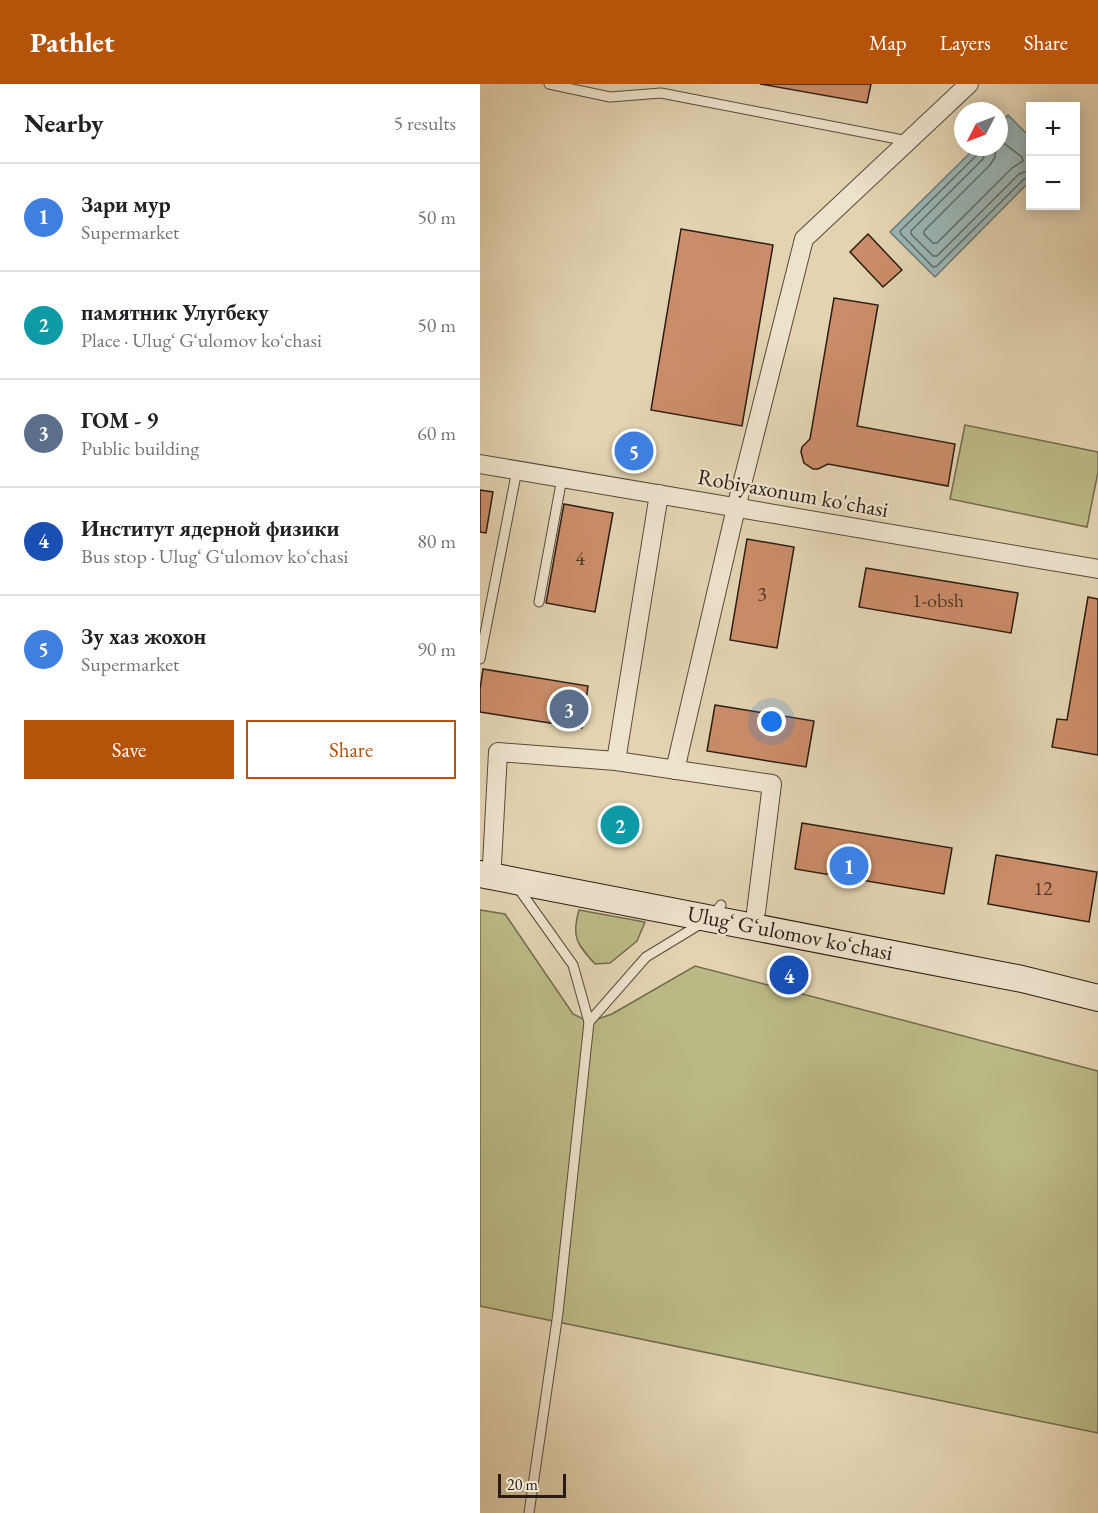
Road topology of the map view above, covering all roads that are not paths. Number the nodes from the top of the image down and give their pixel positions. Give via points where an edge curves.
1 (549, 84) edge
2 (969, 84) edge
3 (908, 141) junction
4 (480, 464) edge
5 (517, 470) junction
6 (562, 478) junction
7 (659, 495) junction
8 (736, 508) junction
9 (1098, 569) edge
10 (539, 602) dead end
11 (480, 659) edge
12 (616, 761) junction
13 (675, 771) junction
14 (491, 869) edge
15 (716, 911) junction
16 (756, 912) junction
17 (1098, 984) edge
18 (1098, 998) edge
19 (589, 1022) junction
20 (530, 1513) edge

1 - 3 lane via 610,97 661,93
2 - 3 street
3 - 8 street via 804,239
4 - 5 street, Robiyaxonum ko'chasi
5 - 6 street, Robiyaxonum ko'chasi
5 - 11 lane
6 - 7 street, Robiyaxonum ko'chasi
6 - 10 lane
7 - 8 street, Robiyaxonum ko'chasi
7 - 12 street
8 - 9 street, Robiyaxonum ko'chasi
8 - 13 street
12 - 13 street
12 - 14 street via 498,752
13 - 16 street via 772,784
14 - 15 main road, Ulugʻ Gʻulomov koʻchasi
14 - 19 lane via 573,965
15 - 16 main road, Ulugʻ Gʻulomov koʻchasi
15 - 18 main road, Ulugʻ Gʻulomov koʻchasi
15 - 19 lane via 646,957
16 - 17 main road, Ulugʻ Gʻulomov koʻchasi via 1028,966
19 - 20 lane via 558,1313

